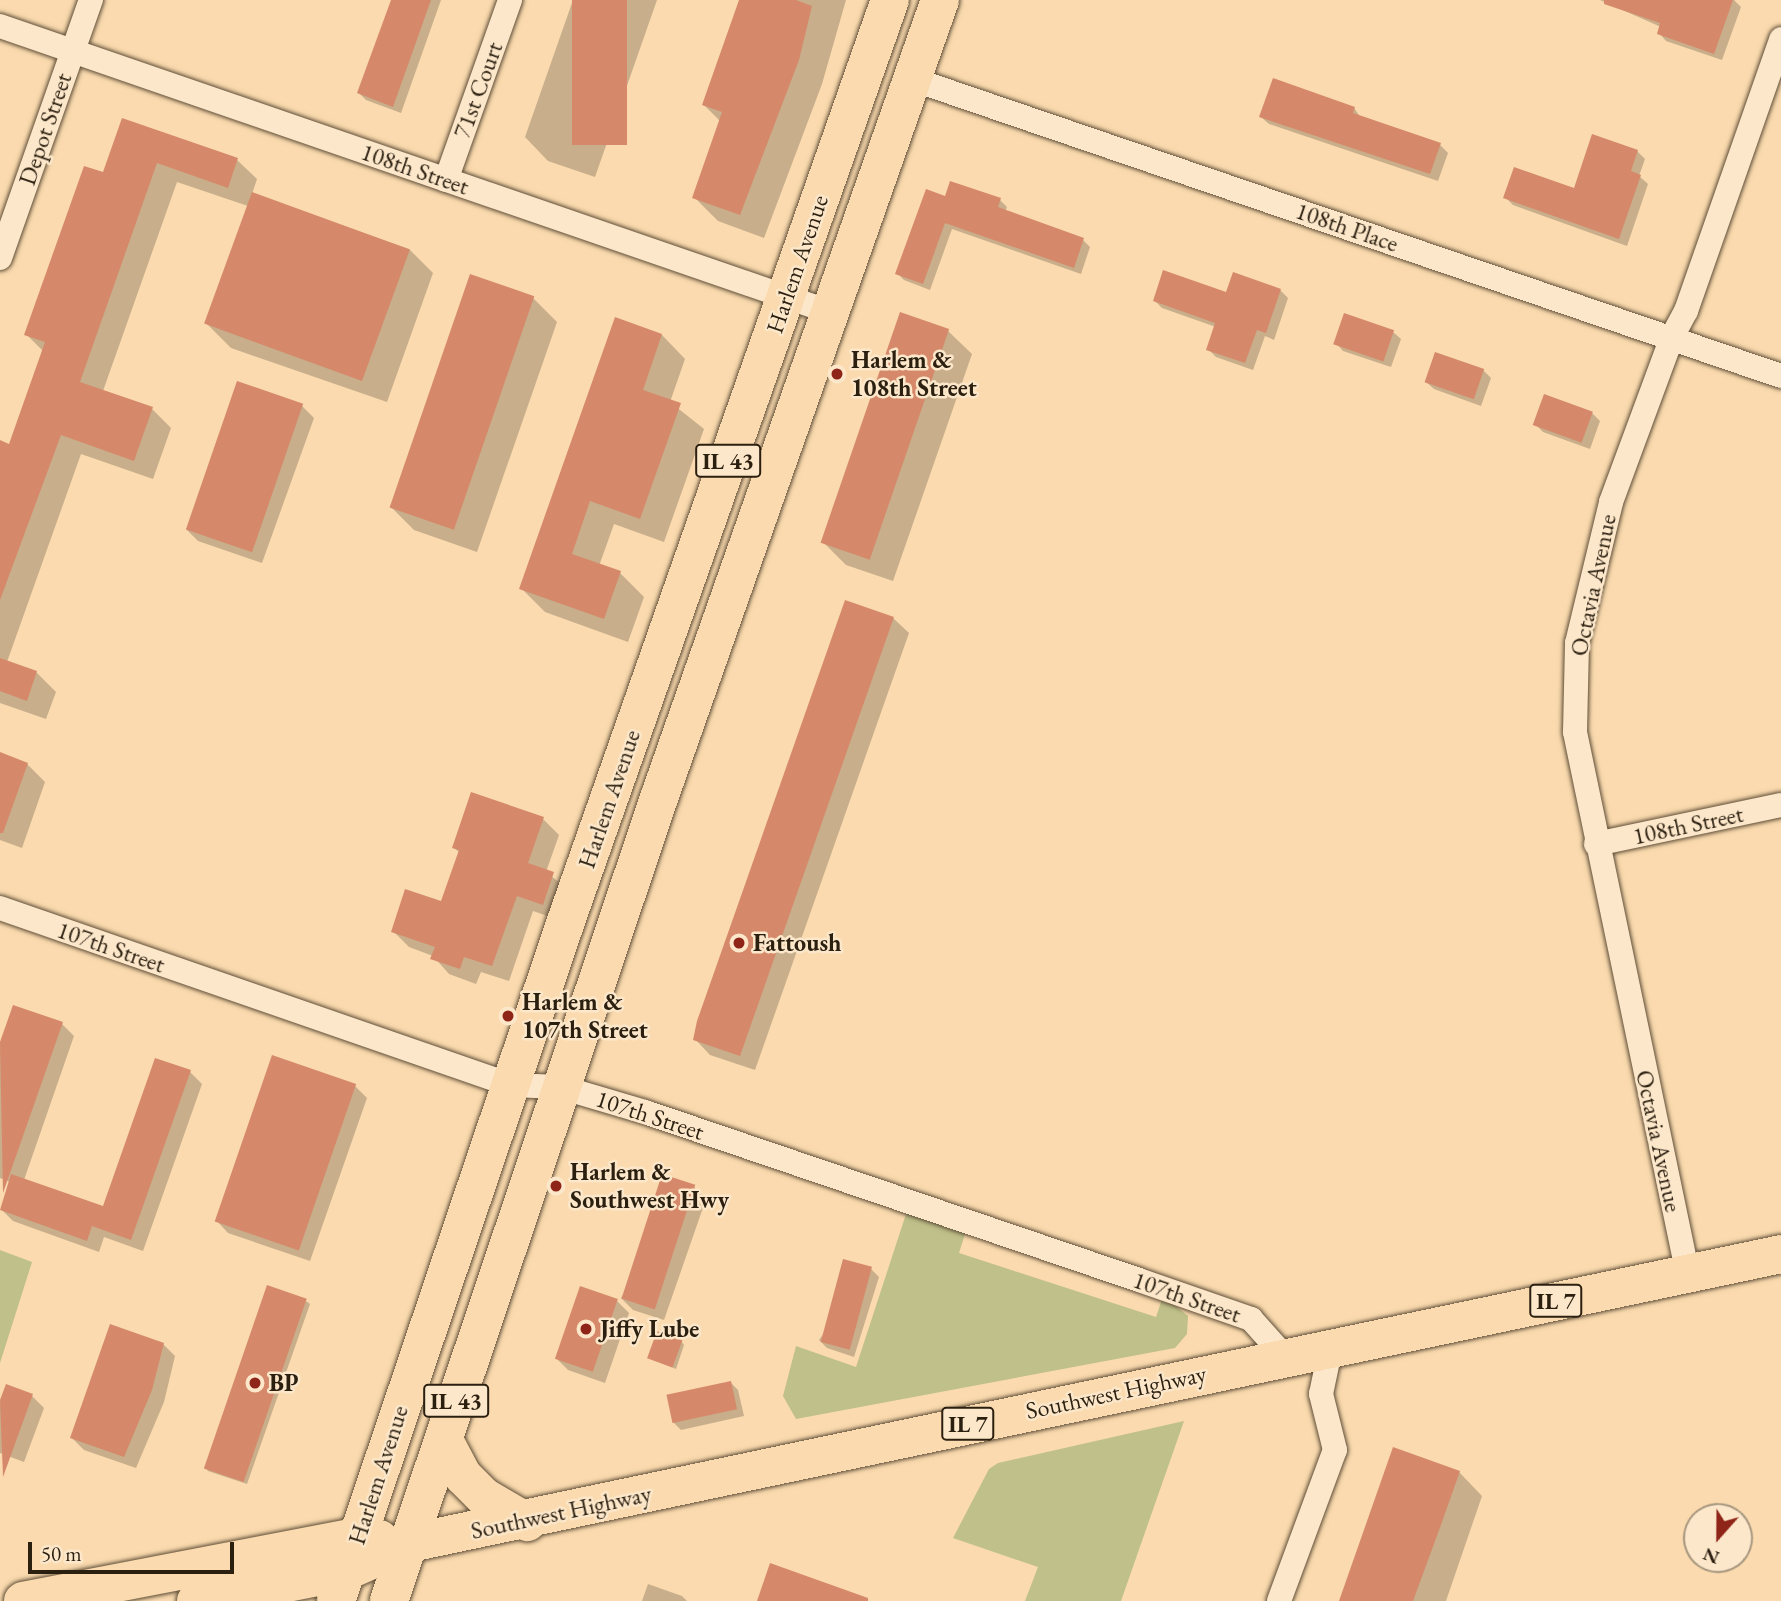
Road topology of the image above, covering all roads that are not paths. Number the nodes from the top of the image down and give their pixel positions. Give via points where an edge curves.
1 (91, 0) edge
2 (510, 0) edge
3 (890, 0) edge
4 (940, 0) edge
5 (0, 26) edge
6 (1781, 39) edge
7 (72, 51) junction
8 (912, 79) junction
9 (446, 180) junction
10 (0, 258) edge
11 (785, 297) junction
12 (830, 312) junction
13 (1672, 337) junction
14 (1781, 376) edge
15 (1781, 805) edge
16 (1596, 844) junction
17 (0, 908) edge
18 (511, 1085) junction
19 (560, 1087) junction
20 (1781, 1254) edge
21 (1688, 1275) junction
22 (1331, 1346) junction
23 (1284, 1356) junction
24 (444, 1440) junction
25 (527, 1522) junction
26 (360, 1535) junction
27 (410, 1543) junction
28 (341, 1586) edge
29 (216, 1599) edge
30 (23, 1601) edge
31 (389, 1601) edge
32 (1279, 1601) edge

1 - 7 street, Depot Street
2 - 9 street, 71st Court
3 - 11 main road, Harlem Avenue / IL 43
4 - 8 main road, Harlem Avenue / IL 43
5 - 7 street, 108th Street
6 - 13 street, Octavia Avenue via 1686,311
7 - 9 street, 108th Street
7 - 10 street, Depot Street
8 - 12 main road, Harlem Avenue / IL 43
8 - 13 street, 108th Place
9 - 11 street, 108th Street
11 - 12 street, 108th Street
11 - 18 main road, Harlem Avenue / IL 43
12 - 19 main road, Harlem Avenue / IL 43
13 - 14 street, 108th Place
13 - 16 street, Octavia Avenue via 1611,502 1577,643 1575,732
15 - 16 street, 108th Street
16 - 21 street, Octavia Avenue
17 - 18 street, 107th Street
18 - 19 street, 107th Street
18 - 26 main road, Harlem Avenue / IL 43 via 415,1357
19 - 23 street, 107th Street via 1251,1319
19 - 24 main road, Harlem Avenue / IL 43
20 - 21 main road, Southwest Highway / IL 7
21 - 22 main road, Southwest Highway / IL 7
22 - 23 main road, Southwest Highway / IL 7
22 - 32 street via 1321,1394 1335,1450
23 - 25 main road, Southwest Highway / IL 7
24 - 25 main road via 463,1476 484,1497
24 - 27 main road, Harlem Avenue / IL 43
25 - 27 main road, Southwest Highway / IL 7
26 - 27 main road, Southwest Highway
26 - 28 main road, Harlem Avenue / IL 43
26 - 30 main road, Southwest Highway
27 - 28 main road, Southwest Highway / IL 7
27 - 31 main road, Harlem Avenue / IL 43
28 - 29 main road, Southwest Highway

